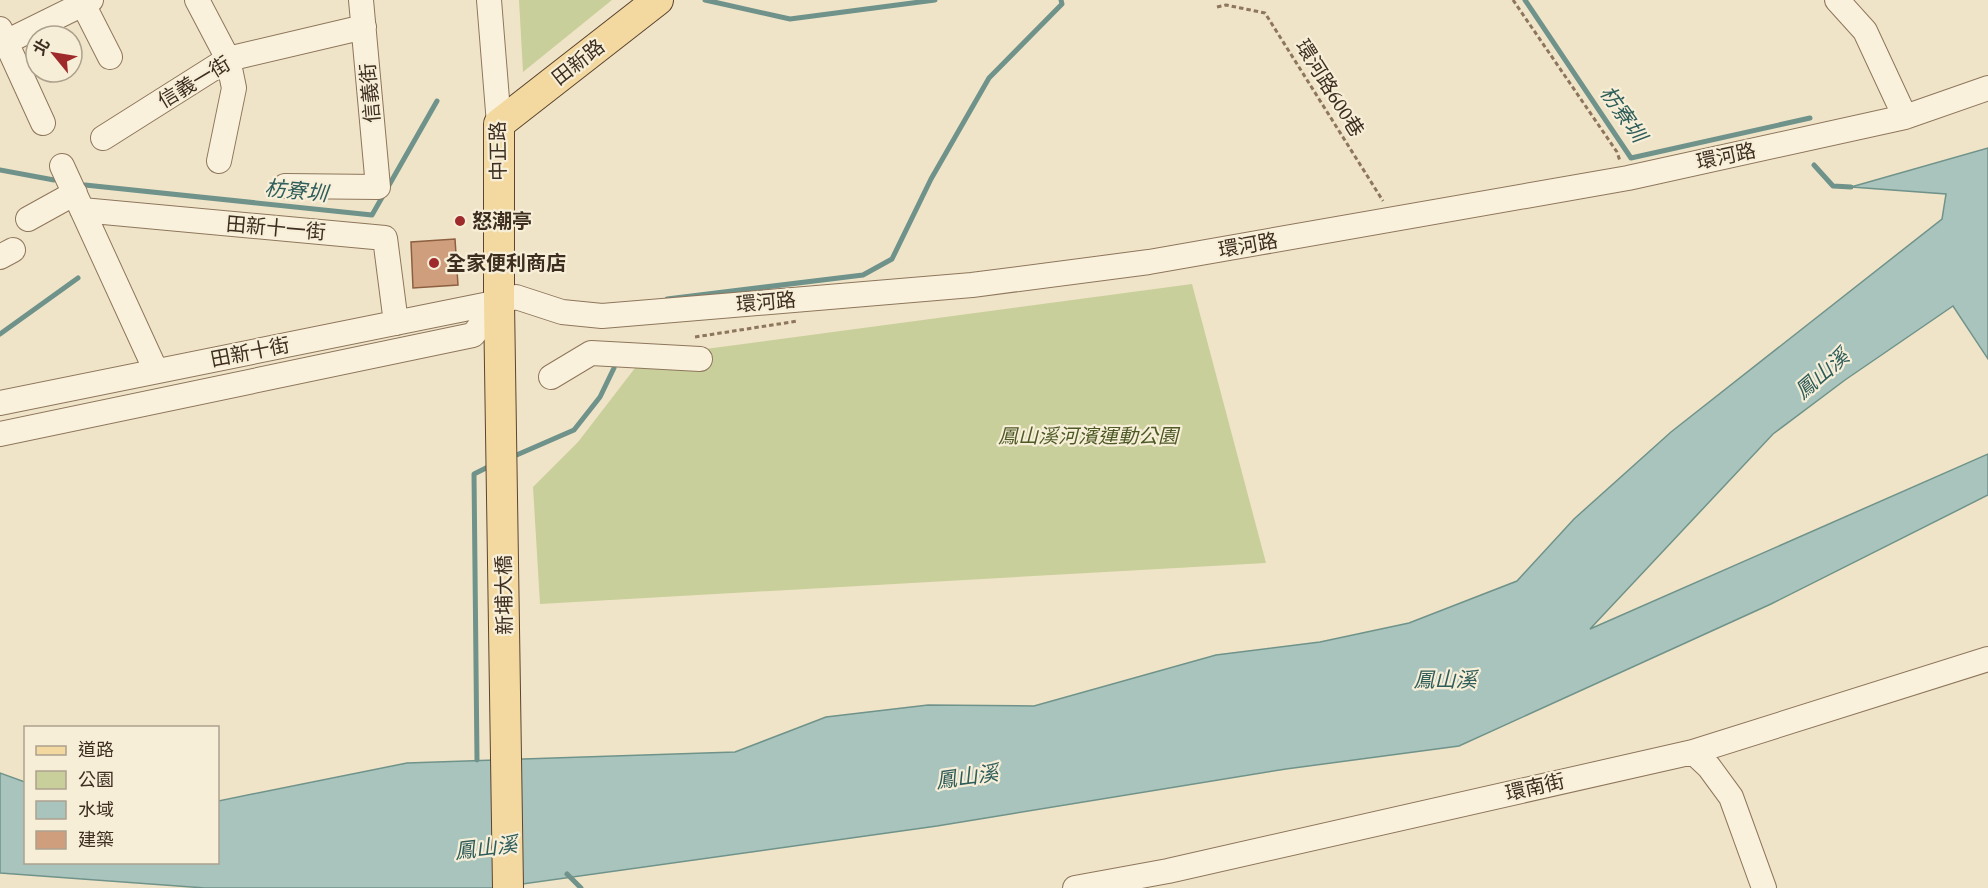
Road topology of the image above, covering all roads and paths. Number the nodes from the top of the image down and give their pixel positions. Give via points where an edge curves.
1 (197, 0) edge
2 (361, 0) edge
3 (489, 0) edge
4 (658, 0) edge
5 (1514, 0) edge
6 (1837, 0) edge
7 (85, 1) edge
8 (1217, 7) dead end
9 (364, 27) junction
10 (3, 35) edge
11 (110, 57) dead end
12 (228, 59) junction
13 (1988, 88) edge
14 (1905, 117) junction
15 (43, 123) dead end
16 (499, 124) junction
17 (103, 138) dead end
18 (219, 161) dead end
19 (62, 166) dead end
20 (1628, 178) junction
21 (285, 186) dead end
22 (79, 201) junction
23 (28, 219) dead end
24 (1395, 220) junction
25 (499, 302) junction
26 (602, 316) junction
27 (396, 323) junction
28 (591, 353) junction
29 (700, 359) dead end
30 (156, 371) junction
31 (551, 377) dead end
32 (0, 403) edge
33 (0, 434) edge
34 (1988, 659) edge
35 (1693, 752) junction
36 (508, 888) edge
37 (1076, 888) edge
38 (1764, 888) edge

1 - 12 street
2 - 9 street, 信義街
3 - 16 street, 中正路
4 - 16 main road, 田新路
5 - 20 path via 1617,152
6 - 14 street via 1865,31
7 - 10 street
7 - 11 street
8 - 24 path, 環河路600巷 via 1226,5 1265,13
9 - 12 street, 信義一街
9 - 21 street, 信義街 via 378,187
10 - 15 street
12 - 17 street, 信義一街
12 - 18 street via 234,88
13 - 14 street, 環河路
14 - 20 street, 環河路
16 - 25 main road, 中正路
19 - 22 street
20 - 24 street, 環河路
22 - 23 street
22 - 27 street, 田新十一街 via 385,238
22 - 30 street
24 - 26 street, 環河路 via 1149,262 996,282
25 - 26 street, 環河路 via 516,297 562,312
25 - 27 street, 田新十街
25 - 33 street via 472,334
25 - 36 main road, 新埔大橋
26 - 28 street
27 - 30 street, 田新十街
28 - 29 street
28 - 31 street
30 - 32 street, 田新十街
34 - 35 street, 環南街
35 - 37 street, 環南街
35 - 38 street via 1731,797

